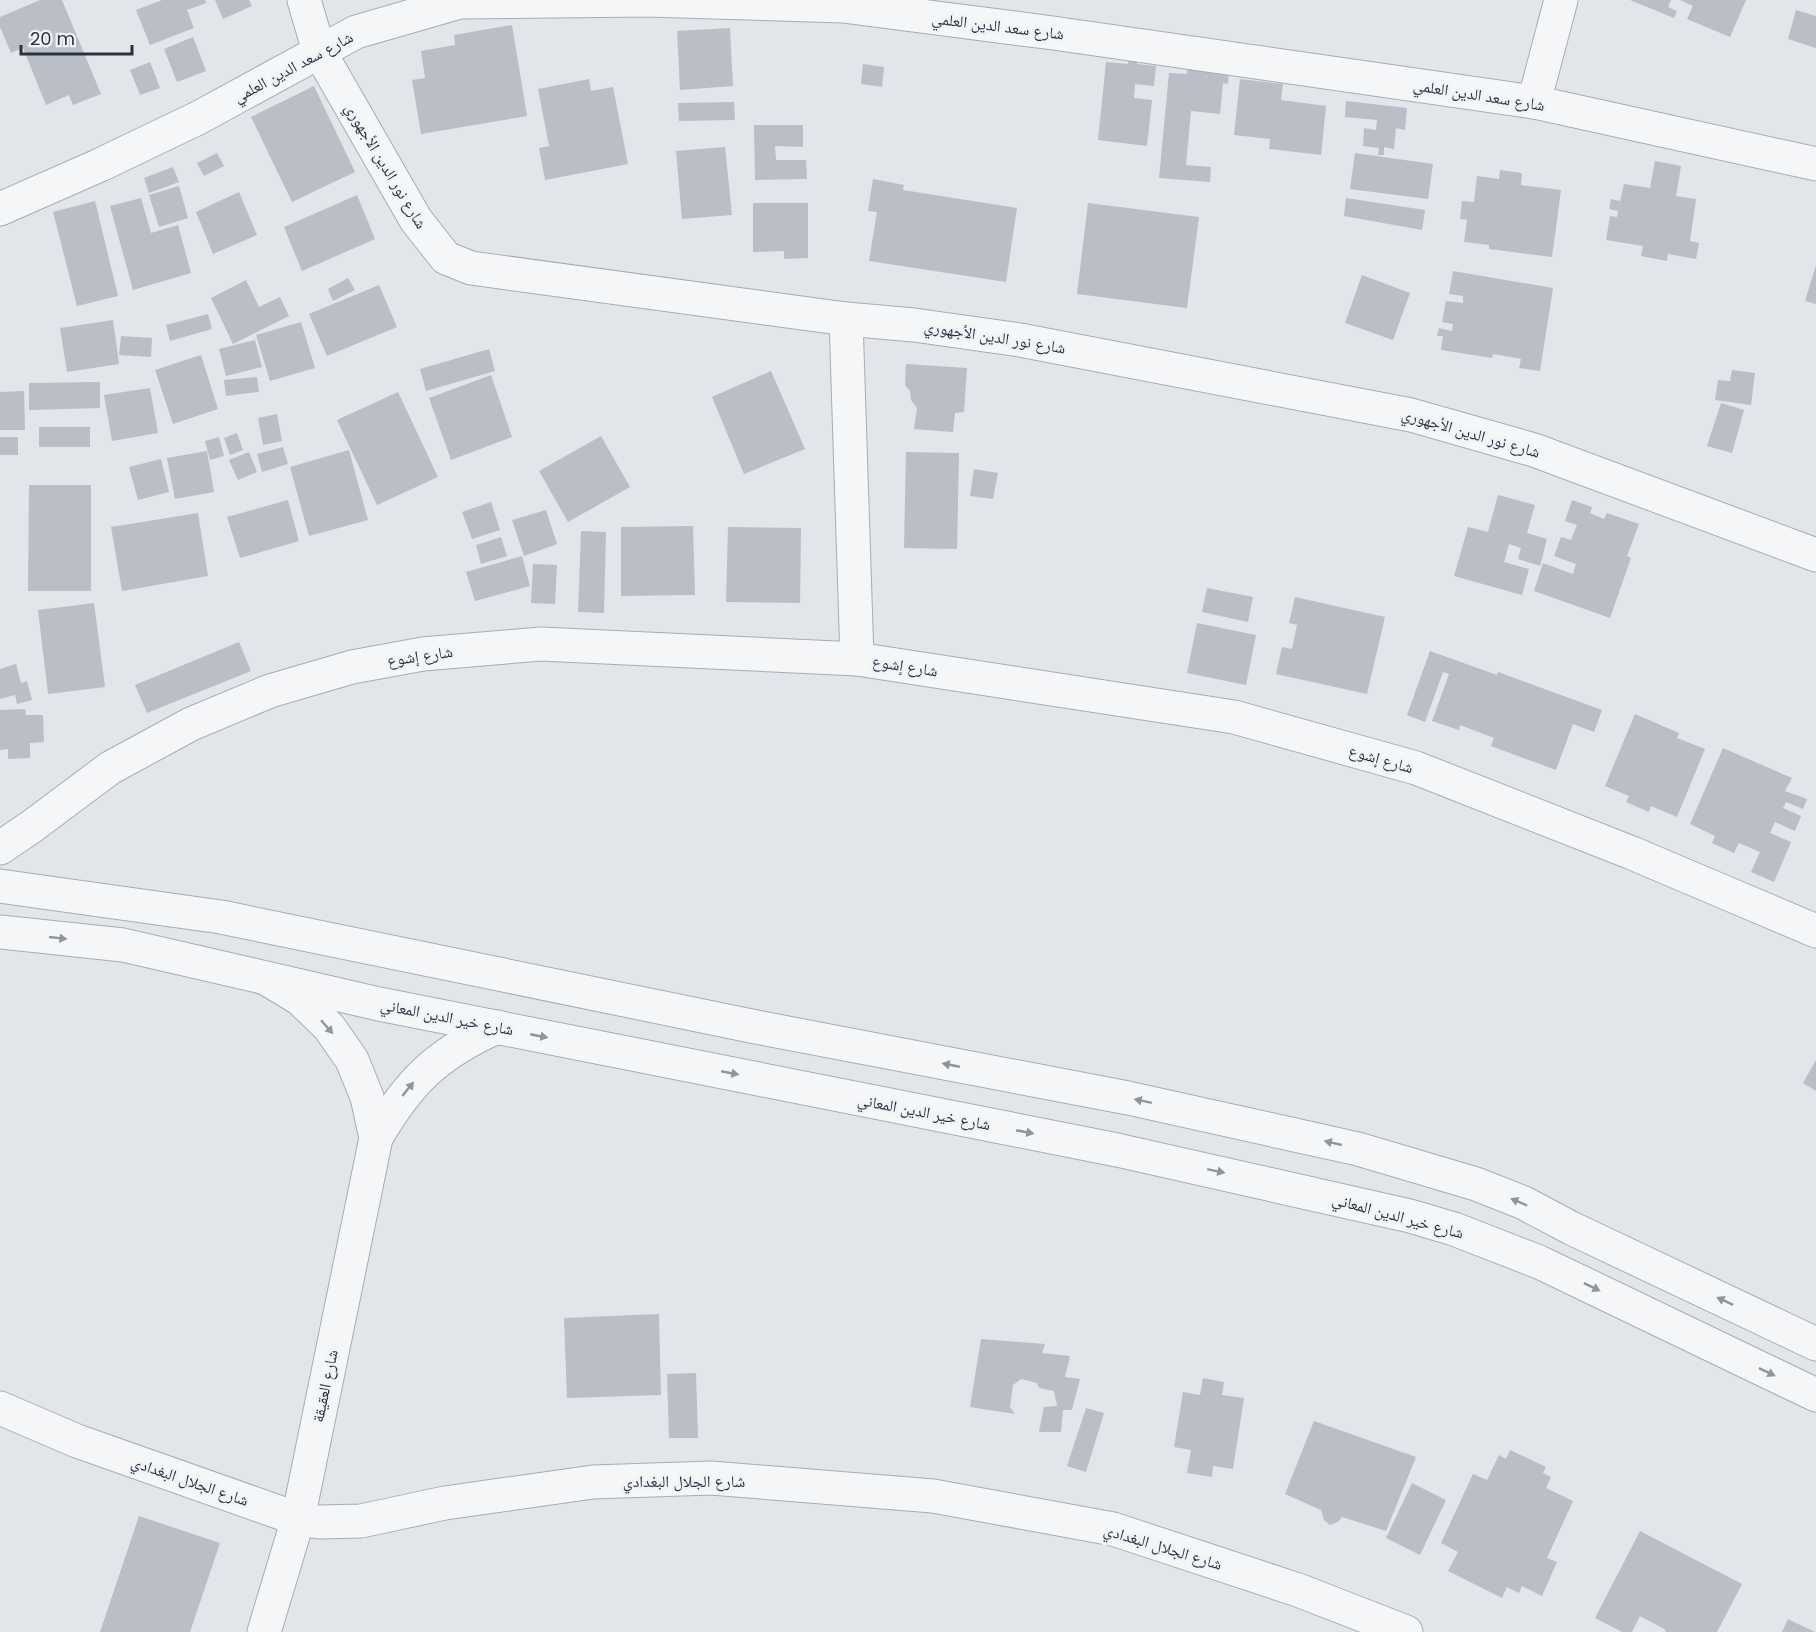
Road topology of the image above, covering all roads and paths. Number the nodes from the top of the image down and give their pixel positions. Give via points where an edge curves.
1 (304, 0) edge
2 (1561, 0) edge
3 (460, 1) edge
4 (319, 51) junction
5 (1534, 102) junction
6 (1816, 164) edge
7 (0, 209) edge
8 (846, 319) junction
9 (1816, 555) edge
10 (857, 659) junction
11 (0, 848) edge
12 (0, 886) edge
13 (1816, 931) edge
14 (0, 932) edge
15 (266, 978) junction
16 (497, 1027) junction
17 (376, 1138) junction
18 (1816, 1344) edge
19 (1816, 1395) edge
20 (0, 1408) edge
21 (298, 1519) junction
22 (264, 1632) edge
23 (1406, 1632) edge

1 - 4 street, شارع نور الدين الأجهوري
2 - 5 street
3 - 4 street, شارع سعد الدين العلمي via 356,32
3 - 5 street, شارع سعد الدين العلمي via 647,0 843,6
4 - 7 street, شارع سعد الدين العلمي via 198,118
4 - 8 street, شارع نور الدين الأجهوري via 416,220 446,258 482,270
5 - 6 street, شارع سعد الدين العلمي
8 - 9 street, شارع نور الدين الأجهوري via 1020,340 1411,416 1534,450
8 - 10 street
10 - 11 street, شارع إشوع via 541,644 423,654 352,667 270,691 191,724 110,768
10 - 13 street, شارع إشوع via 1234,717 1416,768
18 -> 12 street via 1524,1203 1476,1184 1358,1149 1128,1098 221,917
14 -> 15 street, شارع خير الدين المعاني via 123,945
15 - 16 street, شارع خير الدين المعاني
15 -> 17 street, شارع العقيقة via 300,999 329,1027 352,1060 368,1097
17 -> 16 street, شارع العقيقة via 393,1108 430,1067 467,1041
16 -> 19 street, شارع خير الدين المعاني via 1117,1150 1410,1216 1539,1262
17 - 21 street, شارع العقيقة
20 - 21 street, شارع الجلال البغدادي via 77,1441
21 - 22 street, شارع العقيقة
21 - 23 street, شارع الجلال البغدادي via 361,1521 445,1503 593,1482 711,1478 933,1496 1113,1529 1298,1590

